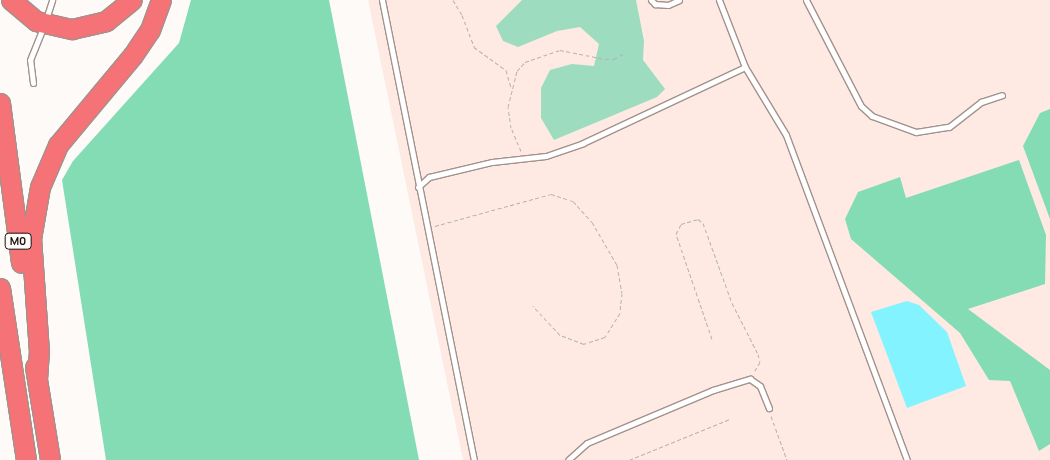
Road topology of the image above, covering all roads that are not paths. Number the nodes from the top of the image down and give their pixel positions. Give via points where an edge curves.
1 (11, 0) edge
2 (52, 0) edge
3 (132, 0) edge
4 (161, 0) edge
5 (382, 0) edge
6 (651, 0) edge
7 (679, 0) edge
8 (719, 0) edge
9 (806, 0) edge
10 (44, 24) junction
11 (745, 67) junction
12 (33, 83) dead end
13 (1002, 95) dead end
14 (0, 103) edge
15 (418, 187) junction
16 (0, 288) edge
17 (0, 368) edge
18 (37, 379) junction
19 (769, 408) road end
20 (25, 455) edge
21 (50, 460) edge
22 (474, 460) edge
23 (568, 460) edge
24 (907, 460) edge

1 - 10 highway
2 - 10 lane
3 - 10 highway via 119,13 93,26 65,29
4 - 18 highway via 154,22 139,47 64,136 42,179 31,239 39,352
5 - 15 lane
6 - 7 lane via 655,4 668,5
8 - 11 lane
9 - 13 lane via 861,106 872,116 916,132 949,127 981,102
10 - 12 lane via 30,60
11 - 15 lane via 583,143 546,156 429,176
11 - 24 lane via 786,135
14 - 18 highway, M0
15 - 22 lane
16 - 20 highway
17 - 20 highway via 11,417
18 - 21 highway, M0
19 - 23 lane via 760,386 750,379 713,390 587,443

